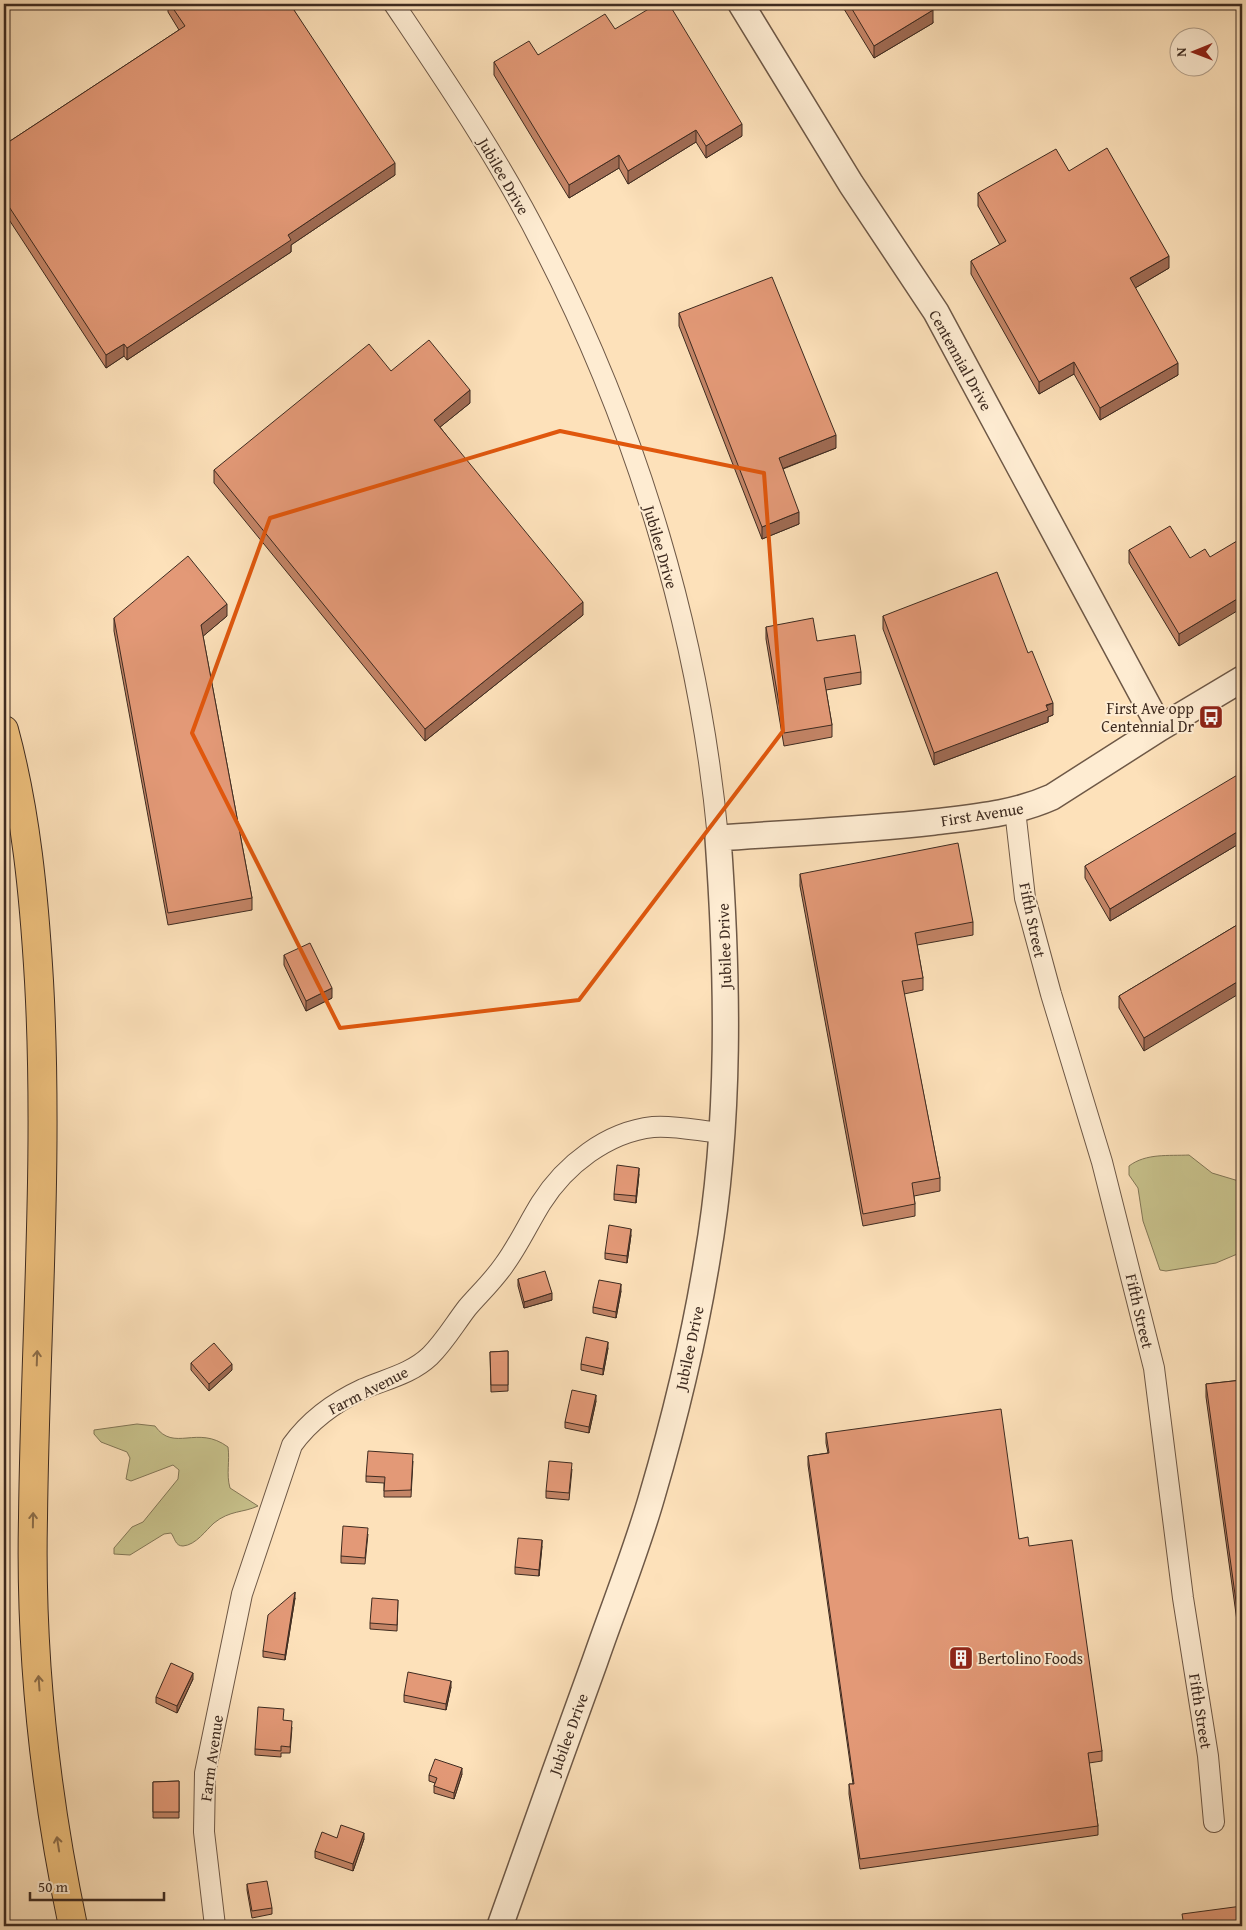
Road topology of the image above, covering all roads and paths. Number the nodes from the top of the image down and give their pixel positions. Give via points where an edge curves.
1 (394, 4) edge
2 (741, 4) edge
3 (1242, 679) edge
4 (1160, 728) junction
5 (4, 730) edge
6 (1015, 810) junction
7 (718, 838) junction
8 (721, 1133) junction
9 (1214, 1822) dead end
10 (73, 1926) edge
11 (215, 1926) edge
12 (500, 1926) edge

1 - 7 street, Jubilee Drive via 481,136 544,246 622,423 665,556 683,624 709,765
2 - 4 street, Centennial Drive via 847,177 936,312
3 - 4 street, First Avenue
4 - 6 street, First Avenue via 1052,797
10 -> 5 highway via 50,1793 35,1617 32,1520 42,1201 42,1064 36,935 24,830
6 - 7 street, First Avenue via 898,826
6 - 9 street, Fifth Street via 1028,907 1104,1169 1154,1368 1183,1598 1208,1756
7 - 8 street, Jubilee Drive via 727,1002
8 - 11 street, Farm Avenue via 654,1127 618,1136 598,1146 566,1173 542,1202 503,1267 428,1358 404,1374 338,1403 304,1428 292,1445 242,1594 205,1774 204,1832
8 - 12 street, Jubilee Drive via 708,1258 675,1414 654,1489

